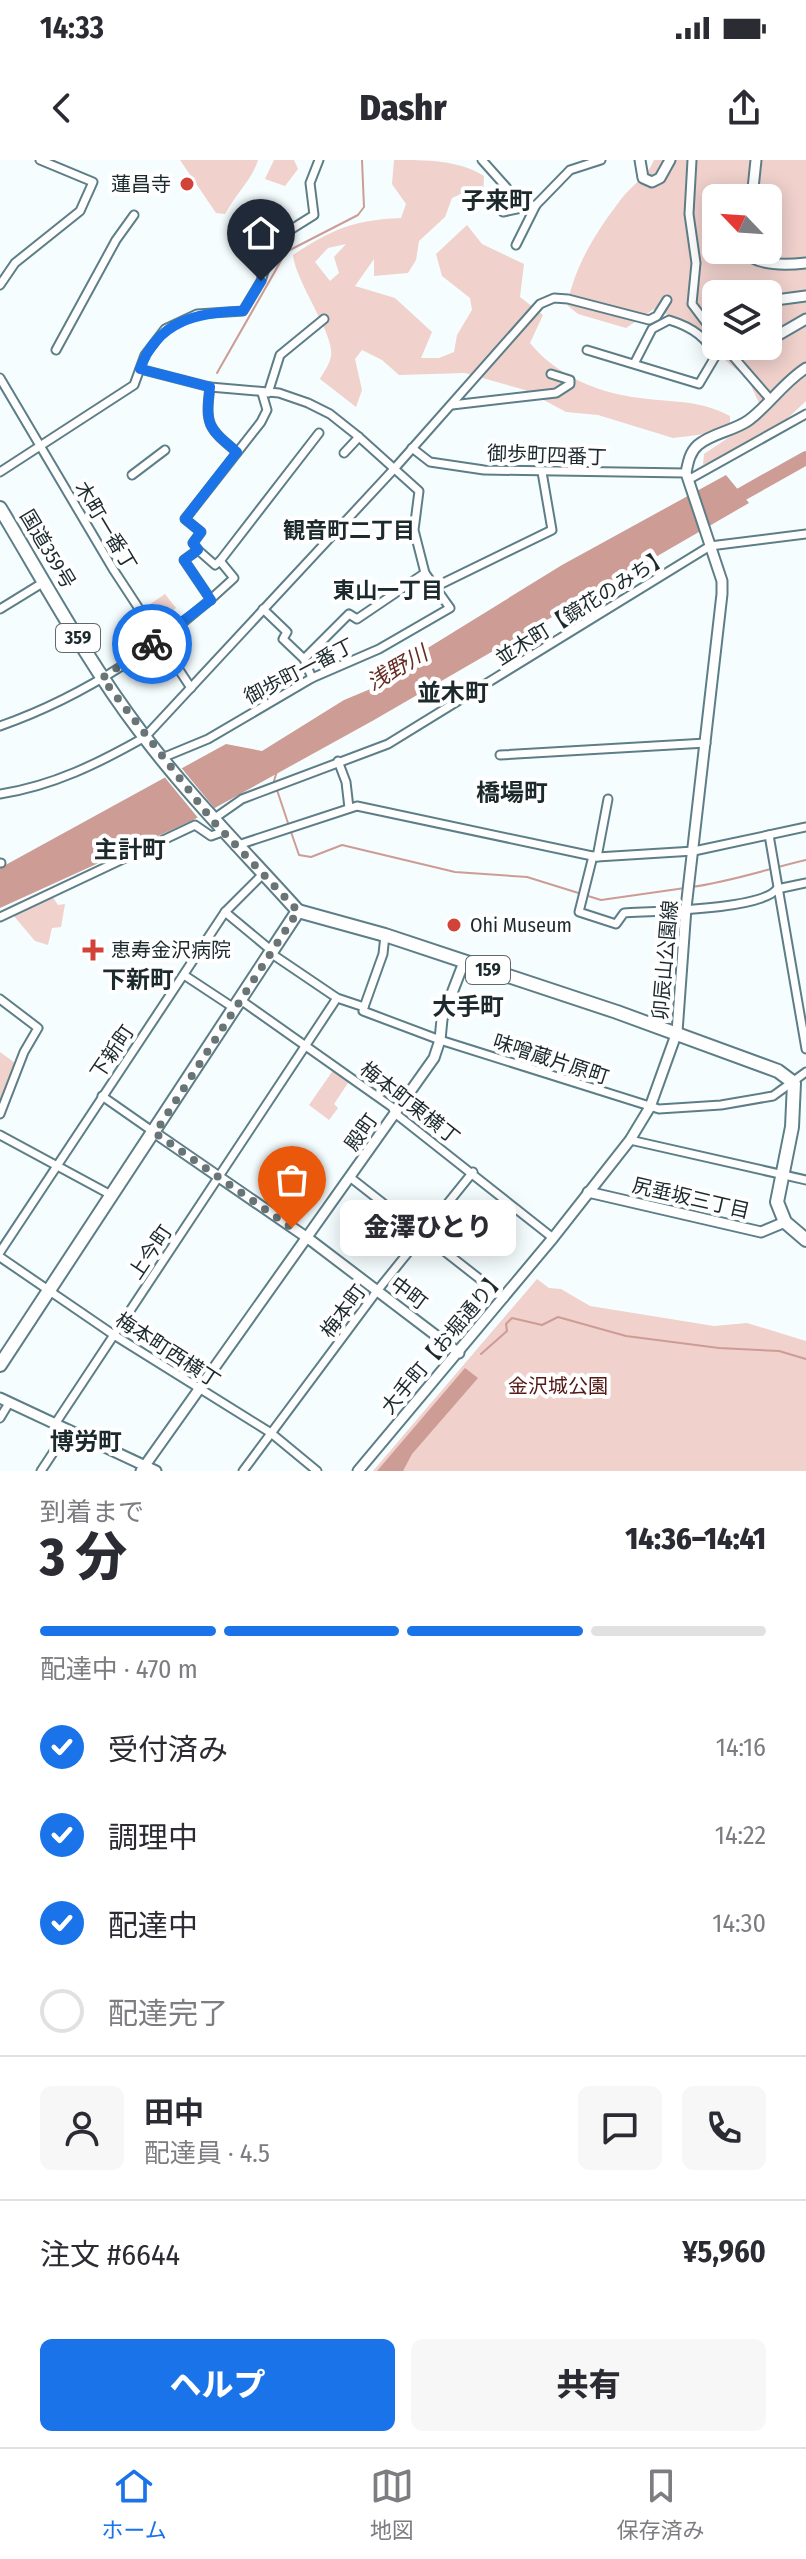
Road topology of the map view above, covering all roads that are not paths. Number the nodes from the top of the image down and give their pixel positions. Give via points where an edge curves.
1 (40, 160) edge
2 (319, 160) edge
3 (482, 160) edge
4 (601, 160) edge
5 (640, 160) edge
6 (670, 160) edge
7 (756, 160) edge
8 (692, 162) edge
9 (753, 184) edge
10 (536, 205) junction
11 (134, 215) dead end
12 (516, 245) dead end
13 (782, 262) edge
14 (806, 263) edge
15 (0, 285) edge
16 (806, 296) edge
17 (782, 299) edge
18 (667, 300) dead end
19 (324, 319) dead end
20 (806, 319) edge
21 (702, 321) edge
22 (782, 333) edge
23 (702, 334) edge
24 (56, 350) dead end
25 (587, 350) dead end
26 (713, 360) edge
27 (736, 360) edge
28 (634, 364) junction
29 (806, 368) edge
30 (140, 369) junction
31 (551, 374) dead end
32 (0, 378) edge
33 (210, 387) junction
34 (265, 393) junction
35 (770, 399) junction
36 (452, 405) junction
37 (806, 414) edge
38 (319, 433) dead end
39 (359, 437) junction
40 (41, 447) junction
41 (412, 448) junction
42 (165, 450) dead end
43 (237, 452) junction
44 (344, 453) dead end
45 (394, 469) junction
46 (0, 472) edge
47 (542, 472) junction
48 (132, 475) dead end
49 (688, 480) junction
50 (0, 508) edge
51 (806, 534) edge
52 (709, 542) junction
53 (198, 550) junction
54 (220, 561) junction
55 (425, 573) junction
56 (44, 582) junction
57 (435, 587) junction
58 (211, 600) junction
59 (0, 609) edge
60 (263, 609) junction
61 (159, 639) junction
62 (304, 659) junction
63 (102, 678) junction
64 (312, 678) junction
65 (191, 688) junction
66 (0, 726) edge
67 (145, 737) junction
68 (706, 743) junction
69 (500, 755) dead end
70 (164, 760) junction
71 (338, 761) junction
72 (0, 794) edge
73 (608, 799) dead end
74 (349, 808) junction
75 (210, 817) junction
76 (806, 827) edge
77 (217, 834) junction
78 (769, 835) junction
79 (235, 846) junction
80 (694, 851) junction
81 (595, 856) junction
82 (263, 874) junction
83 (806, 883) edge
84 (777, 889) junction
85 (686, 908) junction
86 (298, 911) junction
87 (225, 912) junction
88 (0, 917) edge
89 (385, 935) junction
90 (273, 953) junction
91 (464, 962) junction
92 (184, 975) junction
93 (337, 998) junction
94 (0, 999) edge
95 (239, 1005) junction
96 (364, 1007) junction
97 (677, 1032) junction
98 (440, 1040) junction
99 (306, 1044) junction
100 (806, 1049) edge
101 (806, 1072) edge
102 (794, 1083) junction
103 (102, 1096) junction
104 (650, 1107) junction
105 (0, 1114) edge
106 (396, 1114) junction
107 (155, 1133) junction
108 (0, 1135) edge
109 (630, 1140) junction
110 (59, 1164) junction
111 (473, 1172) junction
112 (781, 1174) junction
113 (218, 1178) junction
114 (351, 1178) junction
115 (806, 1180) edge
116 (588, 1192) junction
117 (111, 1195) junction
118 (785, 1222) junction
119 (424, 1234) junction
120 (553, 1238) junction
121 (309, 1239) junction
122 (806, 1240) edge
123 (0, 1254) edge
124 (50, 1290) junction
125 (377, 1291) junction
126 (504, 1298) junction
127 (114, 1335) junction
128 (459, 1353) junction
129 (0, 1365) edge
130 (200, 1390) junction
131 (5, 1400) edge
132 (0, 1418) edge
133 (55, 1424) junction
134 (68, 1430) junction
135 (271, 1433) junction
136 (143, 1468) edge
137 (41, 1471) edge
138 (156, 1471) edge
139 (243, 1471) edge
140 (317, 1471) edge
141 (358, 1471) edge

1 - 15 street via 93,182 80,211 15,263
2 - 30 street via 310,183 314,215 274,240 253,299 243,311 197,314 165,329
3 - 10 street via 507,188 503,212
4 - 10 street via 570,170
5 - 6 street via 643,178 652,182
7 - 9 street
8 - 21 street via 692,304
10 - 12 street
11 - 24 street
13 - 14 street
16 - 17 street
18 - 36 street via 649,320 568,299 540,304
19 - 34 street via 280,355
20 - 22 street
23 - 28 street via 669,320 652,329
25 - 28 street
26 - 28 street via 699,384
27 - 35 street
29 - 35 street
30 - 33 street
30 - 40 street via 134,385
31 - 36 street via 570,384 556,393
32 - 40 street, 木町一番丁
33 - 34 street
33 - 43 street via 206,417
34 - 39 street via 308,403
34 - 43 street via 266,413
35 - 49 street via 737,428 701,442 691,452
36 - 41 street
37 - 49 street
38 - 54 street
39 - 44 street
39 - 45 street
40 - 46 street
40 - 61 street, 木町一番丁
41 - 45 street
41 - 47 street, 御歩町四番丁 via 437,463
42 - 48 street
43 - 53 street via 185,519 201,532 193,543
45 - 55 street via 419,491 414,530
45 - 60 street
47 - 49 street, 御歩町四番丁
47 - 57 street via 552,530
49 - 52 street, 卯辰山公園線
50 - 56 highway, 国道359号 / 359
51 - 52 street, 並木町【鏡花のみち】
52 - 68 street, 卯辰山公園線 via 722,594
52 - 71 street, 並木町【鏡花のみち】 via 434,718 388,744
53 - 54 street via 215,565
53 - 58 street via 184,560
54 - 58 street via 234,578
55 - 57 street
55 - 62 street via 357,619 349,614
56 - 59 street
56 - 63 highway, 国道359号 / 359
57 - 64 street, 御歩町一番丁 via 450,608 379,649
58 - 61 street
60 - 62 street
60 - 65 street
61 - 63 street
61 - 65 street, 木町一番丁
62 - 64 street
63 - 66 street
63 - 67 highway, 国道359号 / 359
64 - 70 street, 御歩町一番丁
65 - 67 street
67 - 70 highway, 国道359号 / 359
67 - 72 street via 100,764
68 - 69 street
68 - 80 street, 卯辰山公園線
70 - 75 highway, 国道359号 / 359
71 - 74 street
71 - 75 street, 並木町【鏡花のみち】
73 - 81 street
74 - 79 street
74 - 81 street
75 - 77 highway, 国道359号 / 359
76 - 78 street
77 - 79 highway, 国道359号 / 359
77 - 88 street via 195,825
78 - 80 street
78 - 84 street
79 - 82 highway, 国道359号 / 359
80 - 81 street
80 - 85 street, 卯辰山公園線
81 - 85 street via 579,912 616,924 624,913
82 - 86 highway, 国道359号 / 359
82 - 87 street, 下新町
83 - 84 street
84 - 85 street via 744,903
84 - 100 street
85 - 97 street, 卯辰山公園線
86 - 89 highway, 159
86 - 90 highway
87 - 90 street, 味噌蔵片原町
87 - 92 street, 下新町
89 - 91 highway, 159
89 - 96 street
90 - 93 street, 味噌蔵片原町
90 - 95 highway
91 - 97 highway, 159
91 - 98 street, 殿町 via 442,1019
92 - 95 street, 梅本町東横丁
92 - 103 street, 下新町
93 - 96 street, 味噌蔵片原町
93 - 99 street, 上今町
94 - 105 street via 38,1028
95 - 99 street, 梅本町東横丁
95 - 107 highway
96 - 98 street, 味噌蔵片原町 via 363,1011
97 - 102 highway, 159 via 768,1064
97 - 104 street, 大手町【お堀通り】
98 - 104 street, 味噌蔵片原町
98 - 106 street, 殿町 via 434,1058
99 - 106 street, 梅本町東横丁
99 - 113 street, 上今町
101 - 102 street, 味噌蔵片原町
102 - 104 street, 味噌蔵片原町 via 773,1096 721,1105
102 - 112 highway via 792,1127
103 - 107 street, 中町
103 - 110 street, 下新町
104 - 109 street, 大手町【お堀通り】
106 - 111 street, 梅本町東横丁
106 - 114 street, 殿町
107 - 113 street, 中町
107 - 117 highway
108 - 110 street
109 - 112 street
109 - 116 street, 大手町【お堀通り】
110 - 117 street
110 - 123 street, 下新町
111 - 119 street, 梅本町
111 - 120 street, 梅本町東横丁
112 - 115 street
112 - 118 highway via 777,1202
113 - 121 street, 中町
113 - 127 street, 上今町
114 - 119 street
114 - 121 street, 殿町
116 - 118 street, 尻垂坂三丁目 via 761,1232
116 - 120 street, 大手町【お堀通り】
117 - 124 highway
118 - 122 highway
119 - 125 street, 梅本町
119 - 126 street
120 - 126 street, 大手町【お堀通り】
121 - 125 street, 中町
121 - 130 street, 殿町
123 - 124 street, 梅本町西横丁
124 - 127 street, 梅本町西横丁
124 - 129 highway
125 - 128 street, 中町
125 - 135 street, 梅本町
126 - 128 street, 大手町【お堀通り】
127 - 130 street, 梅本町西横丁
127 - 133 street, 上今町
128 - 141 street, 大手町【お堀通り】
130 - 135 street, 梅本町西横丁
130 - 136 street, 殿町
131 - 132 street
131 - 133 street
133 - 134 street
134 - 136 street
134 - 137 street
135 - 139 street, 梅本町
135 - 140 street, 梅本町西横丁
136 - 138 street

